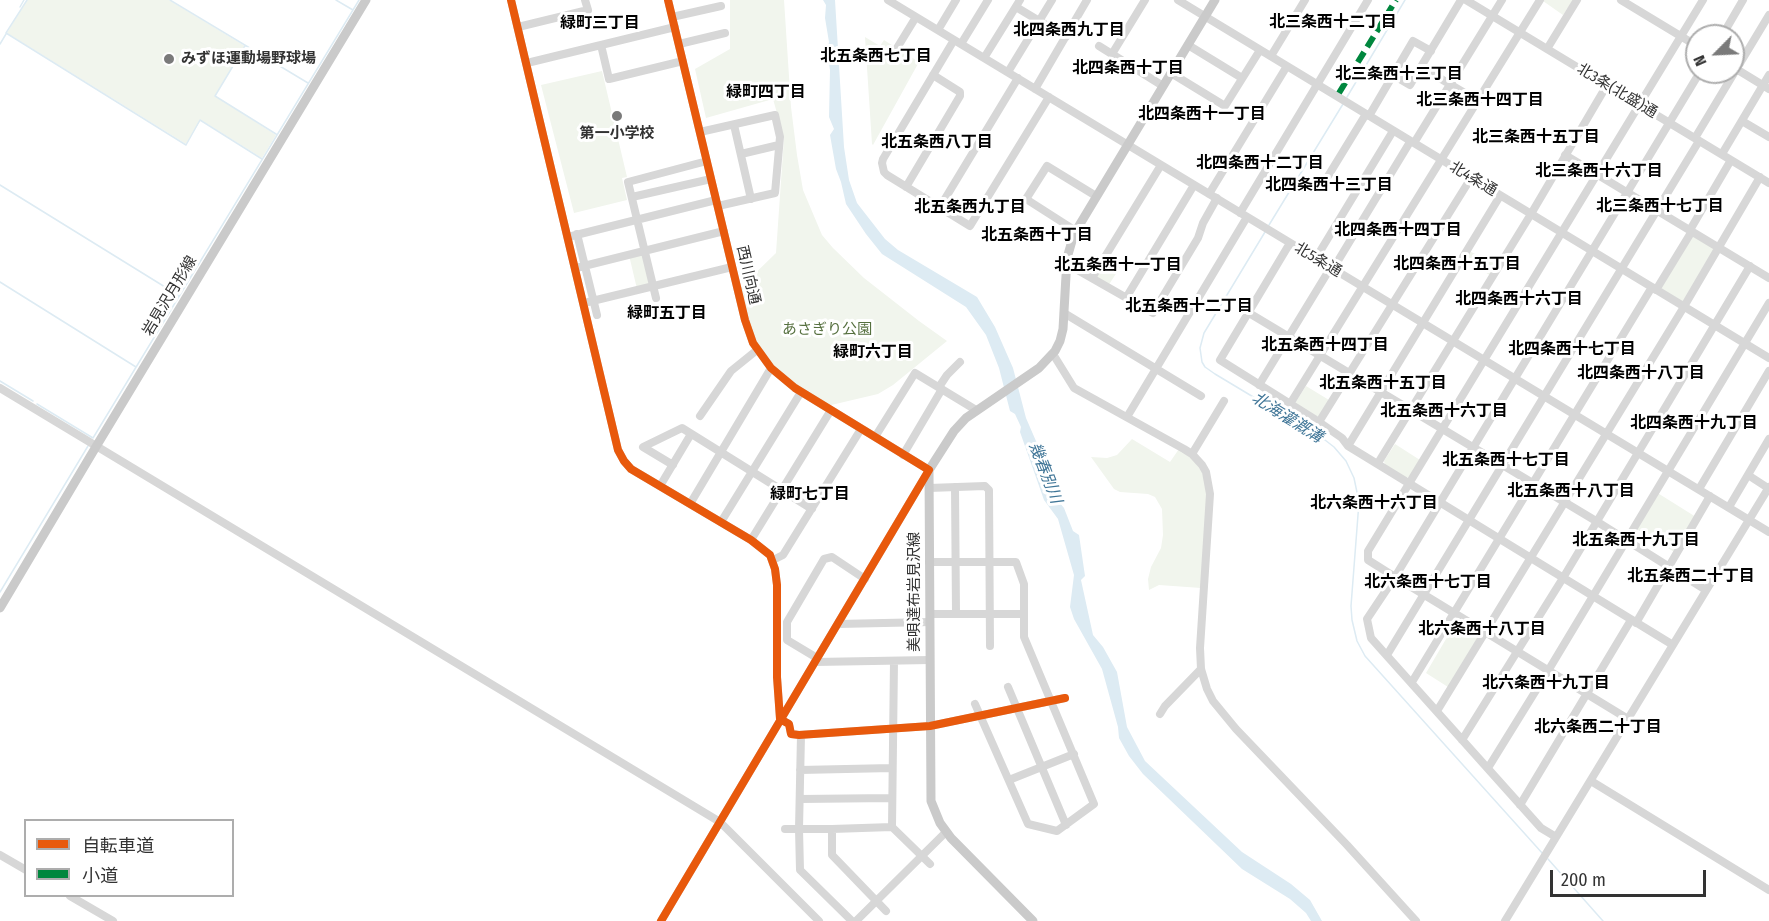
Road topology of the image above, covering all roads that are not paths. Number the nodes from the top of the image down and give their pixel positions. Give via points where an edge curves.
1 (366, 0) edge
2 (511, 0) edge
3 (585, 0) edge
4 (668, 0) edge
5 (888, 0) edge
6 (956, 0) edge
7 (988, 0) edge
8 (1052, 0) edge
9 (1088, 0) edge
10 (1145, 0) edge
11 (1178, 0) edge
12 (1215, 0) edge
13 (1305, 0) edge
14 (1368, 0) edge
15 (1464, 0) edge
16 (1502, 0) edge
17 (1540, 0) edge
18 (1577, 0) edge
19 (1621, 0) edge
20 (1703, 0) edge
21 (1743, 0) edge
22 (1018, 4) edge
23 (721, 6) dead end
24 (1769, 15) edge
25 (1492, 16) junction
26 (672, 17) junction
27 (916, 17) junction
28 (1205, 17) junction
29 (1039, 21) junction
30 (1729, 24) edge
31 (518, 27) junction
32 (675, 27) junction
33 (938, 30) junction
34 (725, 33) dead end
35 (1520, 33) junction
36 (1681, 36) junction
37 (1066, 37) junction
38 (1685, 38) edge
39 (958, 42) junction
40 (679, 44) junction
41 (601, 45) junction
42 (1188, 45) junction
43 (1099, 46) dead end
44 (897, 48) dead end
45 (1547, 49) junction
46 (1260, 50) junction
47 (1431, 51) junction
48 (1745, 52) edge
49 (1112, 54) junction
50 (1271, 56) junction
51 (984, 58) junction
52 (683, 61) junction
53 (527, 63) junction
54 (1287, 66) junction
55 (1421, 67) junction
56 (1008, 72) junction
57 (1171, 73) junction
58 (1745, 74) edge
59 (933, 75) junction
60 (1393, 75) junction
61 (1769, 75) edge
62 (1018, 78) junction
63 (1242, 78) junction
64 (1318, 84) junction
65 (1450, 84) junction
66 (1693, 84) edge
67 (1726, 84) edge
68 (1163, 86) junction
69 (1607, 86) junction
70 (1766, 87) edge
71 (1035, 88) junction
72 (1049, 97) junction
73 (1478, 101) junction
74 (1639, 104) junction
75 (1367, 115) junction
76 (1742, 121) junction
77 (1670, 123) junction
78 (734, 125) junction
79 (1393, 131) junction
80 (700, 132) junction
81 (1769, 137) edge
82 (1697, 139) junction
83 (1412, 142) junction
84 (1127, 144) junction
85 (779, 145) junction
86 (741, 154) junction
87 (1722, 154) junction
88 (1565, 155) junction
89 (1440, 160) junction
90 (1731, 160) junction
91 (707, 161) junction
92 (1161, 165) junction
93 (1597, 175) junction
94 (1760, 177) junction
95 (711, 178) junction
96 (1471, 178) junction
97 (1326, 181) dead end
98 (1769, 183) edge
99 (1194, 185) junction
100 (906, 187) junction
101 (1627, 192) junction
102 (1096, 196) junction
103 (1213, 196) junction
104 (1500, 196) junction
105 (632, 197) junction
106 (751, 199) junction
107 (717, 203) junction
108 (940, 207) junction
109 (1657, 210) junction
110 (1531, 214) junction
111 (1244, 215) junction
112 (637, 220) junction
113 (1691, 230) junction
114 (724, 231) junction
115 (1076, 231) junction
116 (577, 234) junction
117 (1562, 234) junction
118 (568, 237) junction
119 (1290, 243) junction
120 (1719, 247) junction
121 (644, 251) junction
122 (1592, 251) junction
123 (1316, 258) junction
124 (1067, 264) junction
125 (585, 266) junction
126 (1750, 266) junction
127 (732, 267) junction
128 (576, 268) junction
129 (1332, 268) junction
130 (1622, 269) junction
131 (1092, 278) junction
132 (1769, 278) edge
133 (653, 286) junction
134 (1363, 286) junction
135 (1654, 289) junction
136 (656, 298) dead end
137 (1126, 298) junction
138 (594, 300) junction
139 (584, 303) junction
140 (1769, 303) edge
141 (1393, 304) junction
142 (1684, 307) junction
143 (1064, 313) junction
144 (1249, 313) junction
145 (597, 315) dead end
146 (1423, 322) junction
147 (1714, 325) junction
148 (1289, 337) junction
149 (1453, 340) junction
150 (1745, 344) junction
151 (758, 350) junction
152 (1053, 354) junction
153 (1320, 356) junction
154 (1769, 358) edge
155 (1484, 359) junction
156 (960, 362) dead end
157 (771, 368) junction
158 (1156, 368) junction
159 (1769, 371) edge
160 (1350, 374) junction
161 (1514, 378) junction
162 (1259, 385) junction
163 (0, 388) edge
164 (940, 388) junction
165 (801, 392) junction
166 (1380, 393) junction
167 (1201, 396) dead end
168 (1545, 396) junction
169 (1224, 401) dead end
170 (1290, 404) junction
171 (980, 407) junction
172 (831, 410) junction
173 (1411, 411) junction
174 (1575, 414) junction
175 (700, 416) dead end
176 (1127, 417) junction
177 (1319, 422) junction
178 (861, 429) junction
179 (1442, 429) junction
180 (1606, 433) junction
181 (692, 434) junction
182 (875, 437) junction
183 (1769, 439) edge
184 (97, 445) junction
185 (1348, 446) junction
186 (1472, 448) junction
187 (721, 452) junction
188 (1638, 452) junction
189 (1192, 454) junction
190 (903, 455) junction
191 (1378, 463) junction
192 (673, 465) junction
193 (1502, 466) junction
194 (929, 470) junction
195 (1668, 470) junction
196 (752, 472) junction
197 (1748, 475) junction
198 (1409, 484) junction
199 (1533, 484) junction
200 (660, 486) junction
201 (955, 487) junction
202 (929, 488) junction
203 (1768, 488) edge
204 (1699, 489) junction
205 (782, 490) junction
206 (1710, 496) junction
207 (1440, 502) junction
208 (1564, 503) junction
209 (690, 504) junction
210 (1729, 507) junction
211 (812, 509) junction
212 (1748, 519) junction
213 (1469, 521) junction
214 (1596, 521) junction
215 (721, 522) junction
216 (1769, 532) edge
217 (1500, 539) junction
218 (751, 540) junction
219 (1626, 540) junction
220 (1531, 558) junction
221 (773, 560) junction
222 (929, 562) junction
223 (955, 562) junction
224 (990, 562) junction
225 (1669, 566) junction
226 (1395, 577) junction
227 (1563, 578) junction
228 (865, 579) junction
229 (1706, 590) junction
230 (1424, 595) junction
231 (1594, 596) junction
232 (0, 608) edge
233 (956, 614) junction
234 (990, 614) junction
235 (1024, 614) junction
236 (1455, 614) junction
237 (930, 618) junction
238 (1634, 621) junction
239 (838, 624) junction
240 (1485, 632) junction
241 (990, 645) dead end
242 (1673, 645) junction
243 (1517, 652) junction
244 (1387, 655) junction
245 (816, 660) junction
246 (930, 660) junction
247 (894, 661) junction
248 (1201, 669) junction
249 (1548, 671) junction
250 (1412, 682) junction
251 (1008, 687) dead end
252 (1587, 694) junction
253 (1065, 698) dead end
254 (1051, 701) junction
255 (975, 704) dead end
256 (1016, 708) junction
257 (1437, 711) junction
258 (1160, 714) dead end
259 (981, 716) junction
260 (780, 719) junction
261 (1628, 719) junction
262 (930, 726) junction
263 (893, 728) junction
264 (801, 735) junction
265 (1462, 740) junction
266 (1074, 754) junction
267 (1041, 767) junction
268 (892, 768) junction
269 (1488, 768) junction
270 (800, 770) junction
271 (1009, 780) junction
272 (1591, 781) junction
273 (892, 798) junction
274 (800, 800) junction
275 (1520, 805) junction
276 (720, 822) junction
277 (1066, 825) junction
278 (892, 827) junction
279 (785, 829) dead end
280 (799, 829) junction
281 (832, 829) junction
282 (946, 832) junction
283 (1556, 837) junction
284 (0, 855) edge
285 (922, 856) junction
286 (930, 864) dead end
287 (24, 869) edge
288 (1769, 890) edge
289 (72, 897) edge
290 (876, 901) junction
291 (886, 911) dead end
292 (113, 921) edge
293 (661, 921) edge
294 (819, 921) edge
295 (854, 921) edge
296 (1032, 921) edge
297 (1416, 921) edge
298 (1505, 921) edge

1 - 184 main road, 岩見沢月形線
2 - 31 street
3 - 31 street via 588,10
4 - 26 street, 西川向通
5 - 27 street, 北5条通
6 - 33 street
7 - 39 street
8 - 29 street
9 - 37 street
10 - 49 street
11 - 28 street, 北4条通
12 - 28 main road
13 - 50 street
14 - 64 street
15 - 25 street, 北3条(北盛)通
15 - 47 street
16 - 25 street
17 - 35 street
18 - 45 street
19 - 36 street
20 - 36 street
21 - 30 street
22 - 29 street
22 - 51 street
23 - 26 street
24 - 48 street
25 - 35 street, 北3条(北盛)通
25 - 65 street
26 - 32 street, 西川向通
27 - 33 street, 北5条通
27 - 44 street
28 - 42 main road
28 - 46 street, 北4条通
29 - 37 street
29 - 56 street
31 - 53 street
32 - 40 street, 西川向通
32 - 41 street
33 - 39 street, 北5条通
34 - 40 street
35 - 45 street, 北3条(北盛)通
35 - 73 street
36 - 38 street
36 - 74 street
37 - 71 street
39 - 51 street, 北5条通
39 - 59 street
40 - 52 street, 西川向通
41 - 52 street via 609,79
41 - 53 street
42 - 57 main road
42 - 63 street
43 - 49 street
45 - 69 street, 北3条(北盛)通
46 - 50 street, 北4条通
46 - 63 street
47 - 55 street
47 - 60 street via 1413,40
49 - 68 street
50 - 54 street, 北4条通
51 - 56 street, 北5条通
52 - 80 street, 西川向通
53 - 118 street
54 - 64 street, 北4条通
54 - 103 street
55 - 60 street via 1410,85
55 - 65 street
56 - 62 street, 北5条通
57 - 63 street via 1225,106
57 - 68 main road
58 - 70 street
59 - 100 street via 882,159 884,172
59 - 100 street via 960,92 960,96
60 - 75 street
61 - 70 street
62 - 71 street, 北5条通
62 - 108 street
64 - 75 street, 北4条通
64 - 111 street
65 - 73 street
65 - 83 street
66 - 77 street
67 - 82 street
68 - 84 main road
69 - 74 street, 北3条(北盛)通
69 - 88 street
70 - 76 street
71 - 72 street, 北5条通
72 - 84 street, 北5条通
72 - 108 street via 970,226
73 - 89 street
74 - 77 street, 北3条(北盛)通
74 - 93 street
75 - 79 street, 北4条通
75 - 97 street
76 - 81 street
76 - 87 street
77 - 82 street, 北3条(北盛)通
77 - 101 street
78 - 80 street
78 - 85 street via 775,115
78 - 86 street
79 - 83 street, 北4条通
79 - 123 street
80 - 91 street, 西川向通
82 - 87 street, 北3条(北盛)通
82 - 109 street
83 - 89 street, 北4条通
83 - 129 street
84 - 92 street, 北5条通
84 - 102 main road
85 - 86 street
85 - 106 street via 775,193
86 - 106 street
87 - 90 street, 北3条(北盛)通
88 - 93 street
88 - 110 street
89 - 96 street, 北4条通
89 - 134 street
90 - 94 street, 北3条(北盛)通
90 - 113 street
91 - 95 street, 西川向通
91 - 105 street via 628,182
92 - 99 street, 北5条通
92 - 131 street
93 - 101 street
93 - 117 street
94 - 98 street, 北3条(北盛)通
94 - 120 street
95 - 105 street
95 - 107 street, 西川向通
96 - 104 street, 北4条通
96 - 141 street
99 - 103 street, 北5条通
99 - 137 street
100 - 108 street
101 - 109 street
101 - 122 street
102 - 115 main road
102 - 115 street via 1047,166 1026,199
103 - 111 street, 北5条通
103 - 137 street via 1198,238 1153,313
104 - 110 street, 北4条通
104 - 146 street
105 - 112 street
106 - 107 street
107 - 112 street
107 - 114 street, 西川向通
109 - 113 street
109 - 130 street
110 - 117 street, 北4条通
110 - 149 street
111 - 119 street, 北5条通
111 - 158 street
112 - 116 street
112 - 121 street
113 - 120 street
113 - 135 street
114 - 121 street
114 - 127 street, 西川向通
115 - 124 main road
116 - 118 street
116 - 125 street
117 - 122 street, 北4条通
117 - 155 street
118 - 128 street
119 - 123 street, 北5条通
119 - 144 street
120 - 126 street
120 - 142 street
121 - 125 street
121 - 133 street
122 - 130 street, 北4条通
122 - 161 street
123 - 129 street, 北5条通
124 - 131 street
124 - 143 main road
125 - 128 street
125 - 138 street
126 - 132 street
126 - 147 street
127 - 133 street
127 - 151 street, 西川向通 via 747,328
128 - 139 street
129 - 134 street, 北5条通
129 - 148 street
130 - 135 street, 北4条通
130 - 168 street
131 - 137 street
133 - 136 street
133 - 138 street
134 - 141 street, 北5条通
134 - 153 street
135 - 142 street, 北4条通
135 - 174 street
138 - 139 street
138 - 145 street
139 - 200 street via 618,450 631,468
140 - 150 street
141 - 146 street, 北5条通
141 - 160 street
142 - 147 street, 北4条通
142 - 180 street
143 - 152 main road via 1062,335
143 - 158 street
144 - 148 street
144 - 162 street via 1220,360
146 - 149 street, 北5条通
146 - 166 street
147 - 150 street, 北4条通
147 - 188 street
148 - 153 street
148 - 162 street
149 - 155 street, 北5条通
149 - 173 street
150 - 154 street, 北4条通
150 - 195 street
151 - 157 street, 西川向通
151 - 175 street via 731,371
152 - 171 main road via 1039,369
152 - 176 street via 1074,388
153 - 160 street
153 - 170 street
155 - 161 street, 北5条通
155 - 179 street
156 - 164 street
157 - 165 street, 西川向通
157 - 187 street
158 - 167 street
158 - 176 street
159 - 204 street
160 - 166 street
160 - 177 street
161 - 168 street, 北5条通
161 - 186 street
162 - 170 street
163 - 184 street
164 - 171 street
164 - 182 street via 915,373
164 - 190 street
165 - 172 street, 西川向通
165 - 196 street
166 - 173 street
166 - 185 street
168 - 174 street, 北5条通
168 - 193 street
169 - 189 street
170 - 177 street
171 - 194 main road via 954,431
172 - 178 street, 西川向通
172 - 205 street
173 - 179 street
173 - 191 street
174 - 180 street, 北5条通
174 - 199 street
176 - 189 street
177 - 185 street
178 - 182 street, 西川向通
178 - 211 street
179 - 186 street
179 - 198 street
180 - 188 street, 北5条通
180 - 208 street
181 - 187 street
181 - 192 street
181 - 192 street via 682,428 644,447
182 - 190 street, 西川向通
183 - 197 street
184 - 232 main road, 岩見沢月形線
184 - 276 street
185 - 191 street
186 - 193 street
186 - 207 street
187 - 196 street
187 - 209 street
188 - 195 street, 北5条通
188 - 214 street
189 - 248 street via 1206,472 1210,494
190 - 194 street, 西川向通
191 - 198 street
192 - 200 street
193 - 199 street
193 - 213 street
194 - 202 main road, 美唄達布岩見沢線
194 - 228 street
195 - 204 street, 北5条通
195 - 219 street
196 - 205 street
196 - 215 street
197 - 203 street
197 - 210 street
198 - 207 street
198 - 226 street via 1368,551 1368,560
199 - 208 street
199 - 217 street
200 - 209 street
201 - 202 street
201 - 223 street
201 - 224 street via 985,486 989,490
202 - 222 main road, 美唄達布岩見沢線
203 - 212 street
204 - 206 street, 北5条通
205 - 211 street
205 - 218 street
206 - 210 street, 北5条通
206 - 225 street
207 - 213 street
207 - 226 street
208 - 214 street
208 - 220 street
209 - 215 street
210 - 212 street, 北5条通
211 - 221 street via 783,555
212 - 216 street, 北5条通
212 - 229 street
213 - 217 street
213 - 230 street
214 - 219 street
214 - 227 street
215 - 218 street
217 - 220 street
217 - 236 street
218 - 221 street
219 - 225 street
219 - 231 street
220 - 227 street
220 - 240 street
221 - 260 street
222 - 223 street
222 - 237 main road, 美唄達布岩見沢線
223 - 224 street
223 - 233 street
224 - 234 street
224 - 235 street via 1016,562 1024,584
225 - 229 street
225 - 238 street
226 - 230 street
226 - 244 street via 1367,620 1371,638
227 - 231 street
227 - 243 street
228 - 239 street
228 - 245 street via 832,558 824,559 787,622 787,640
229 - 242 street
230 - 236 street
230 - 244 street
231 - 238 street
231 - 249 street
233 - 234 street
233 - 237 street
234 - 235 street
234 - 241 street
235 - 254 street via 1024,638
236 - 240 street
236 - 250 street
237 - 239 street
237 - 246 main road, 美唄達布岩見沢線
238 - 242 street
238 - 252 street
239 - 245 street
240 - 243 street
240 - 257 street
242 - 261 street
243 - 249 street
243 - 265 street
244 - 250 street
245 - 247 street
245 - 260 street
246 - 247 street
246 - 262 main road, 美唄達布岩見沢線
247 - 263 street
248 - 258 street
248 - 297 street via 1213,701 1236,729
249 - 252 street
249 - 269 street
250 - 257 street
251 - 256 street
252 - 261 street
252 - 275 street
253 - 254 street
254 - 256 street
254 - 266 street
255 - 259 street
256 - 259 street
256 - 267 street
257 - 265 street
259 - 262 street
259 - 271 street
260 - 264 street via 789,724 791,734
260 - 276 street
261 - 272 street
262 - 263 street
262 - 282 main road, 美唄達布岩見沢線 via 931,801
263 - 264 street
263 - 268 street
264 - 270 street
265 - 269 street
266 - 267 street
266 - 277 street via 1094,804
267 - 271 street
267 - 277 street
268 - 270 street
268 - 273 street
269 - 275 street
270 - 274 street
271 - 277 street via 1028,824 1057,831
272 - 283 street
272 - 288 street
273 - 274 street
273 - 278 street
274 - 280 street
275 - 283 street via 1541,828
276 - 293 street
276 - 294 street
278 - 281 street
278 - 285 street
279 - 280 street
280 - 281 street
280 - 295 street via 800,870
281 - 290 street via 832,855
282 - 285 street
282 - 296 main road, 美唄達布岩見沢線
283 - 298 street
284 - 287 street
285 - 286 street
285 - 290 street
289 - 292 street
290 - 291 street
290 - 295 street

